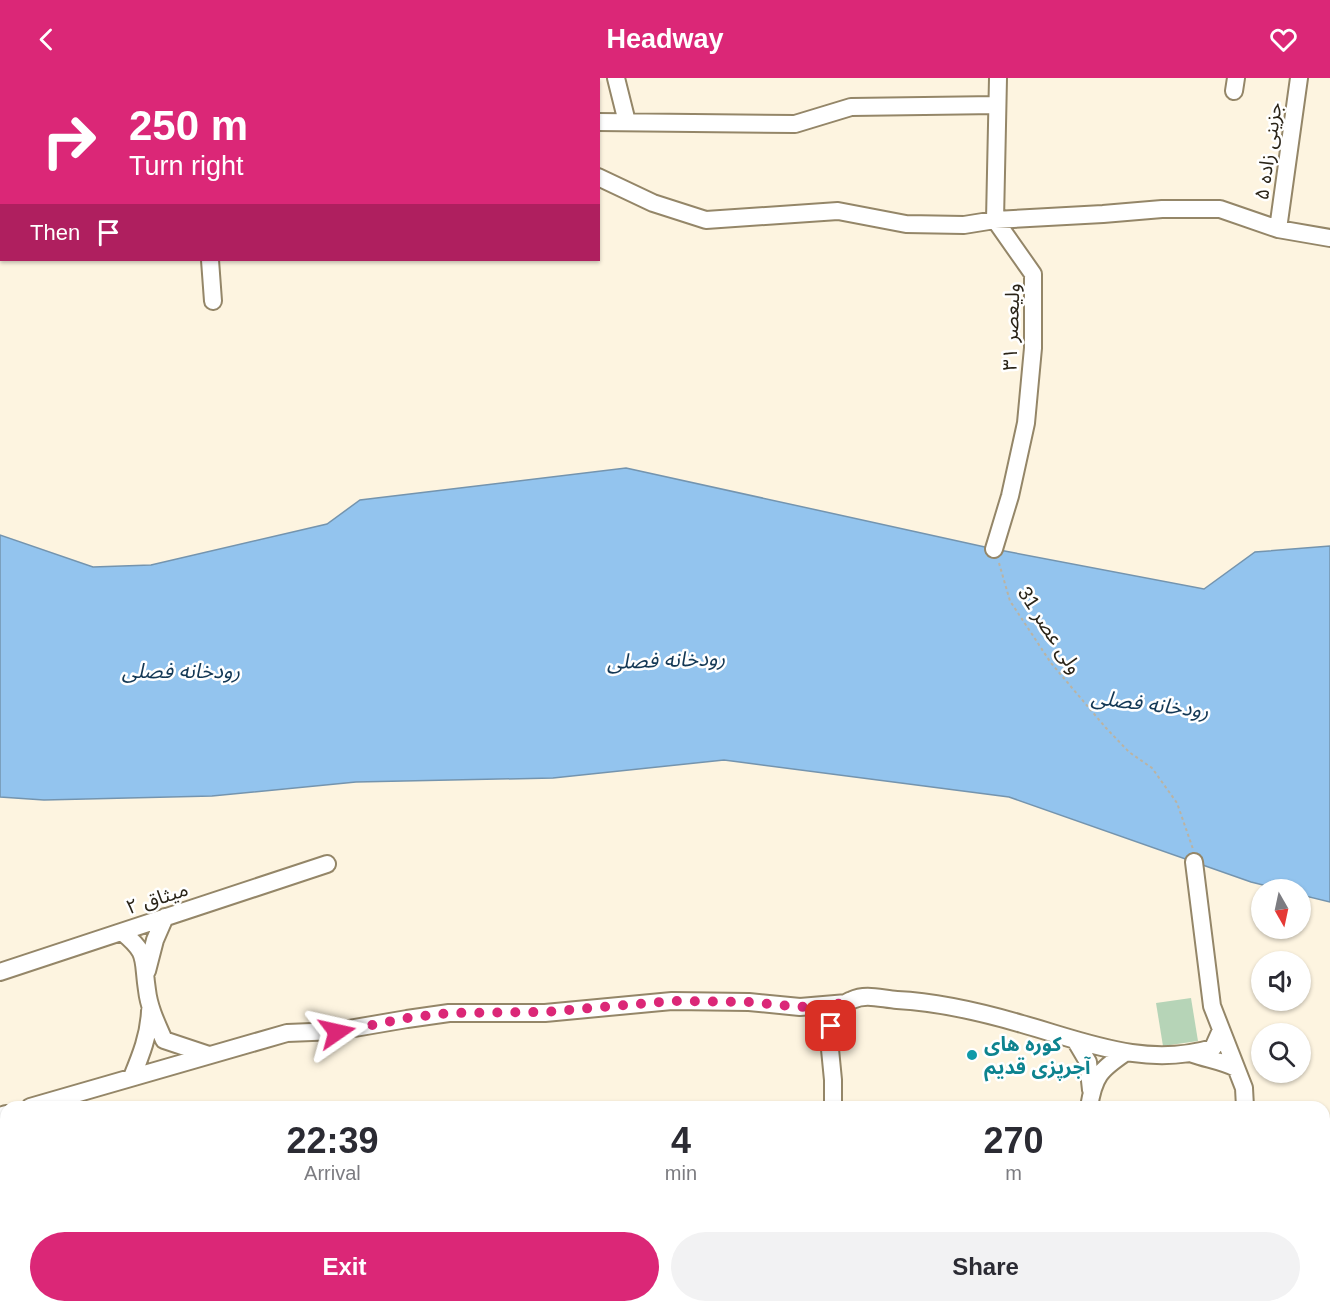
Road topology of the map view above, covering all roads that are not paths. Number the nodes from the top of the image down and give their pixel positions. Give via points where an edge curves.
1 (616, 78) edge
2 (998, 78) edge
3 (1299, 78) edge
4 (997, 105) junction
5 (600, 122) edge
6 (627, 122) junction
7 (600, 178) edge
8 (995, 220) junction
9 (1278, 230) junction
10 (1330, 238) edge
11 (210, 261) edge
12 (213, 301) dead end
13 (994, 549) road end
14 (1194, 862) road end
15 (327, 864) dead end
16 (165, 917) junction
17 (122, 932) junction
18 (0, 972) edge
19 (146, 975) junction
20 (847, 1003) junction
21 (150, 1004) junction
22 (1221, 1030) junction
23 (1075, 1040) junction
24 (1125, 1053) junction
25 (1193, 1054) junction
26 (209, 1055) junction
27 (1236, 1068) junction
28 (132, 1077) junction
29 (50, 1101) edge
30 (833, 1101) edge
31 (1090, 1101) edge
32 (1091, 1101) edge
33 (1245, 1101) edge

1 - 6 street
2 - 4 street
3 - 9 street, جزینی زاده ۵
4 - 6 street via 851,107 795,124
4 - 8 street
5 - 6 street
7 - 8 street via 653,203 706,220 838,211 906,224 964,225
8 - 9 street via 1162,208 1220,209
8 - 13 street, ولیعصر ۳۱ via 1033,274 1033,348 1026,423
9 - 10 street
11 - 12 street
14 - 22 street via 1212,1006
15 - 16 street, میثاق ۲
16 - 17 street, میثاق ۲
16 - 19 street
17 - 18 street, میثاق ۲
17 - 19 street via 138,945
19 - 21 street
20 - 23 street via 870,996 922,1001 970,1010
20 - 26 street via 801,1007 672,1001 545,1012 449,1013 337,1032 287,1033
20 - 30 street via 833,1012 829,1039
21 - 26 street via 164,1040
21 - 28 street via 145,1045
22 - 25 street via 1213,1048
22 - 27 street
23 - 24 street
23 - 31 street via 1088,1062
24 - 25 street
24 - 32 street via 1105,1066 1096,1078
25 - 27 street
26 - 28 street
27 - 33 street
28 - 29 street

